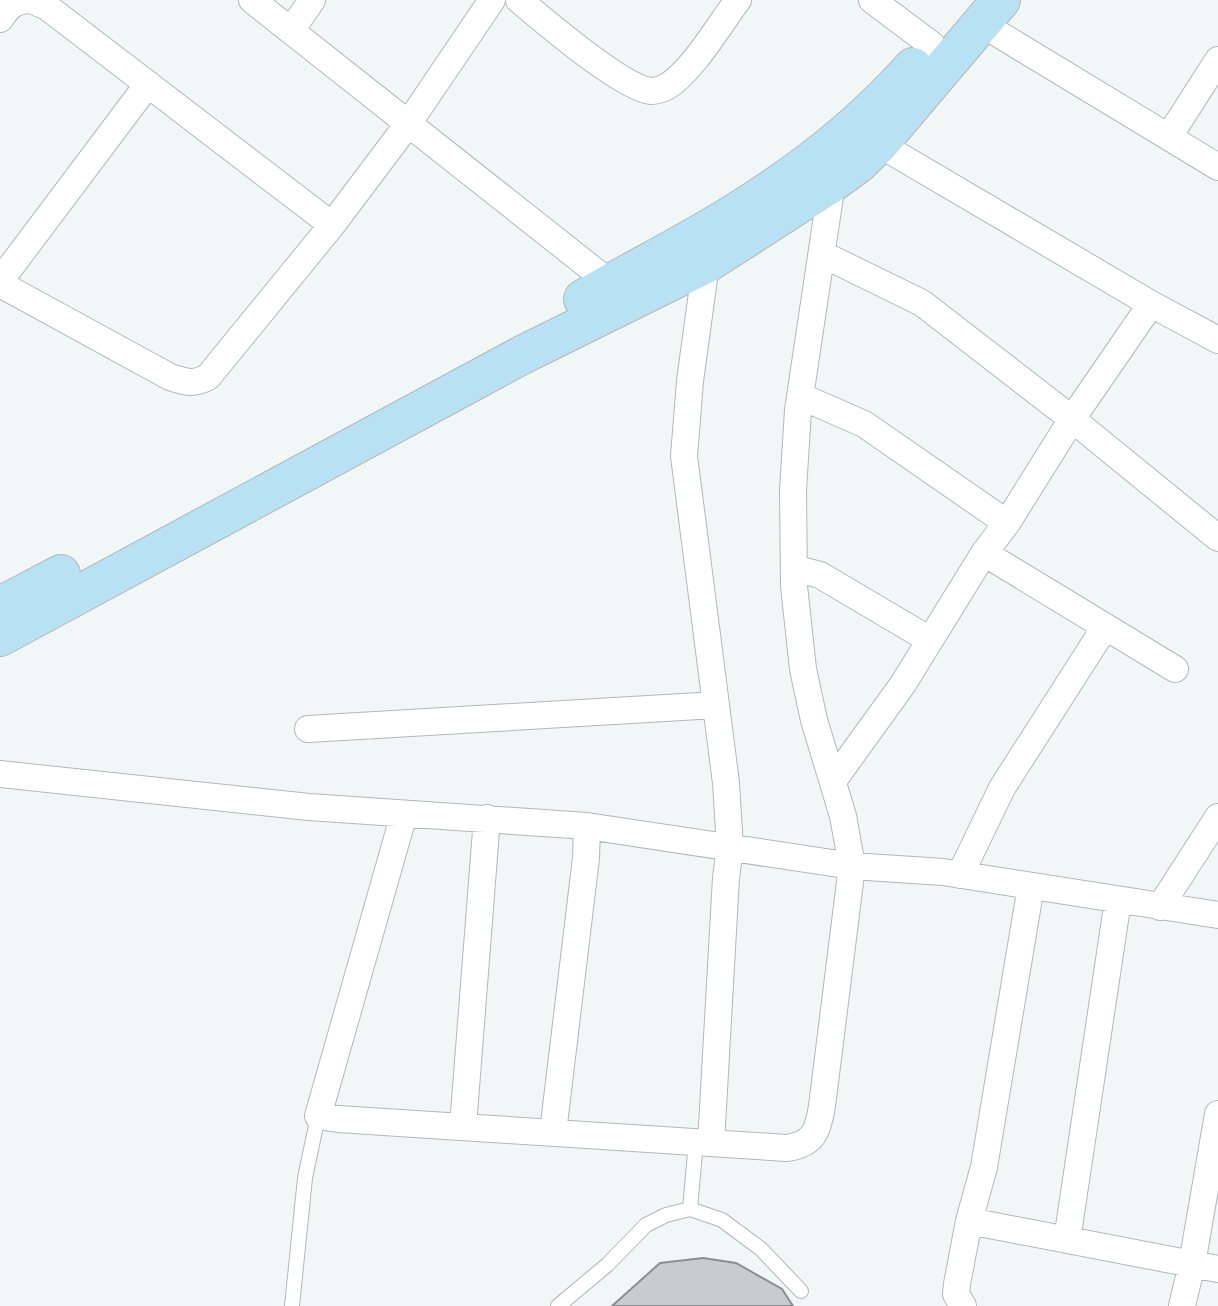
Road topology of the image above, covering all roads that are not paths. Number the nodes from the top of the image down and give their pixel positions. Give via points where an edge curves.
1 (30, 0) edge
2 (252, 0) edge
3 (312, 0) edge
4 (492, 0) edge
5 (519, 0) edge
6 (872, 0) edge
7 (732, 2) edge
8 (984, 8) edge
9 (0, 19) edge
10 (292, 29) junction
11 (932, 45) junction
12 (1218, 60) edge
13 (148, 84) junction
14 (408, 124) junction
15 (1170, 135) junction
16 (879, 144) junction
17 (1218, 167) edge
18 (832, 183) junction
19 (332, 225) junction
20 (822, 254) junction
21 (706, 264) junction
22 (0, 282) edge
23 (610, 283) junction
24 (1151, 304) junction
25 (1218, 340) edge
26 (800, 396) junction
27 (1072, 419) junction
28 (1007, 523) junction
29 (1218, 538) edge
30 (984, 553) junction
31 (794, 568) junction
32 (0, 606) edge
33 (1105, 627) junction
34 (0, 637) edge
35 (930, 640) junction
36 (1175, 669) dead end
37 (716, 705) junction
38 (308, 729) dead end
39 (0, 774) edge
40 (833, 781) junction
41 (404, 814) junction
42 (1218, 817) edge
43 (486, 832) junction
44 (586, 842) junction
45 (728, 861) junction
46 (852, 866) junction
47 (960, 875) junction
48 (1031, 886) junction
49 (1118, 900) junction
50 (1160, 907) junction
51 (1218, 915) edge
52 (1218, 1114) edge
53 (318, 1116) junction
54 (463, 1126) junction
55 (553, 1132) junction
56 (703, 1142) junction
57 (690, 1209) junction
58 (969, 1221) junction
59 (1067, 1240) junction
60 (1205, 1266) edge
61 (801, 1291) dead end
62 (292, 1306) edge
63 (558, 1306) edge
64 (963, 1306) edge
65 (1182, 1306) edge

1 - 9 street via 10,5
1 - 13 street via 47,7
2 - 10 street
3 - 10 street
4 - 14 street
5 - 7 street via 616,74 652,91 679,76
6 - 11 street
8 - 11 main road
8 - 15 street
8 - 16 main road
10 - 14 street
11 - 23 main road via 886,97 825,150 763,195
12 - 15 street
13 - 19 street
13 - 22 street
14 - 19 street
14 - 23 street
15 - 17 street
16 - 18 main road
16 - 24 street
18 - 20 street
18 - 21 main road
19 - 22 street via 208,377 197,383 170,377
20 - 26 street
20 - 27 street via 922,303
21 - 34 main road via 522,355
21 - 37 street via 684,456
23 - 32 main road
24 - 25 street
24 - 27 street
26 - 28 street via 864,424
26 - 31 street
27 - 28 street
27 - 29 street
28 - 30 street
30 - 33 street
30 - 35 street
31 - 35 street via 820,575
31 - 40 street via 803,669
33 - 36 street
33 - 47 street via 1002,788
35 - 40 street
37 - 38 street
37 - 45 street
39 - 41 street
40 - 46 street
41 - 43 street
41 - 53 street
42 - 50 street
43 - 44 street
43 - 54 street
44 - 45 street
44 - 55 street
45 - 46 street
45 - 56 street
46 - 47 street
46 - 56 street via 822,1106 813,1137 802,1146 787,1148
47 - 48 street
48 - 49 street
48 - 58 street via 984,1167
49 - 50 street
49 - 59 street
50 - 51 street
52 - 60 street
53 - 54 street
53 - 62 lane via 305,1178
54 - 55 street
55 - 56 street
56 - 57 lane
57 - 61 lane via 722,1220 761,1249
57 - 63 lane via 646,1225
58 - 59 street
58 - 64 street via 956,1294
59 - 60 street
60 - 65 street

